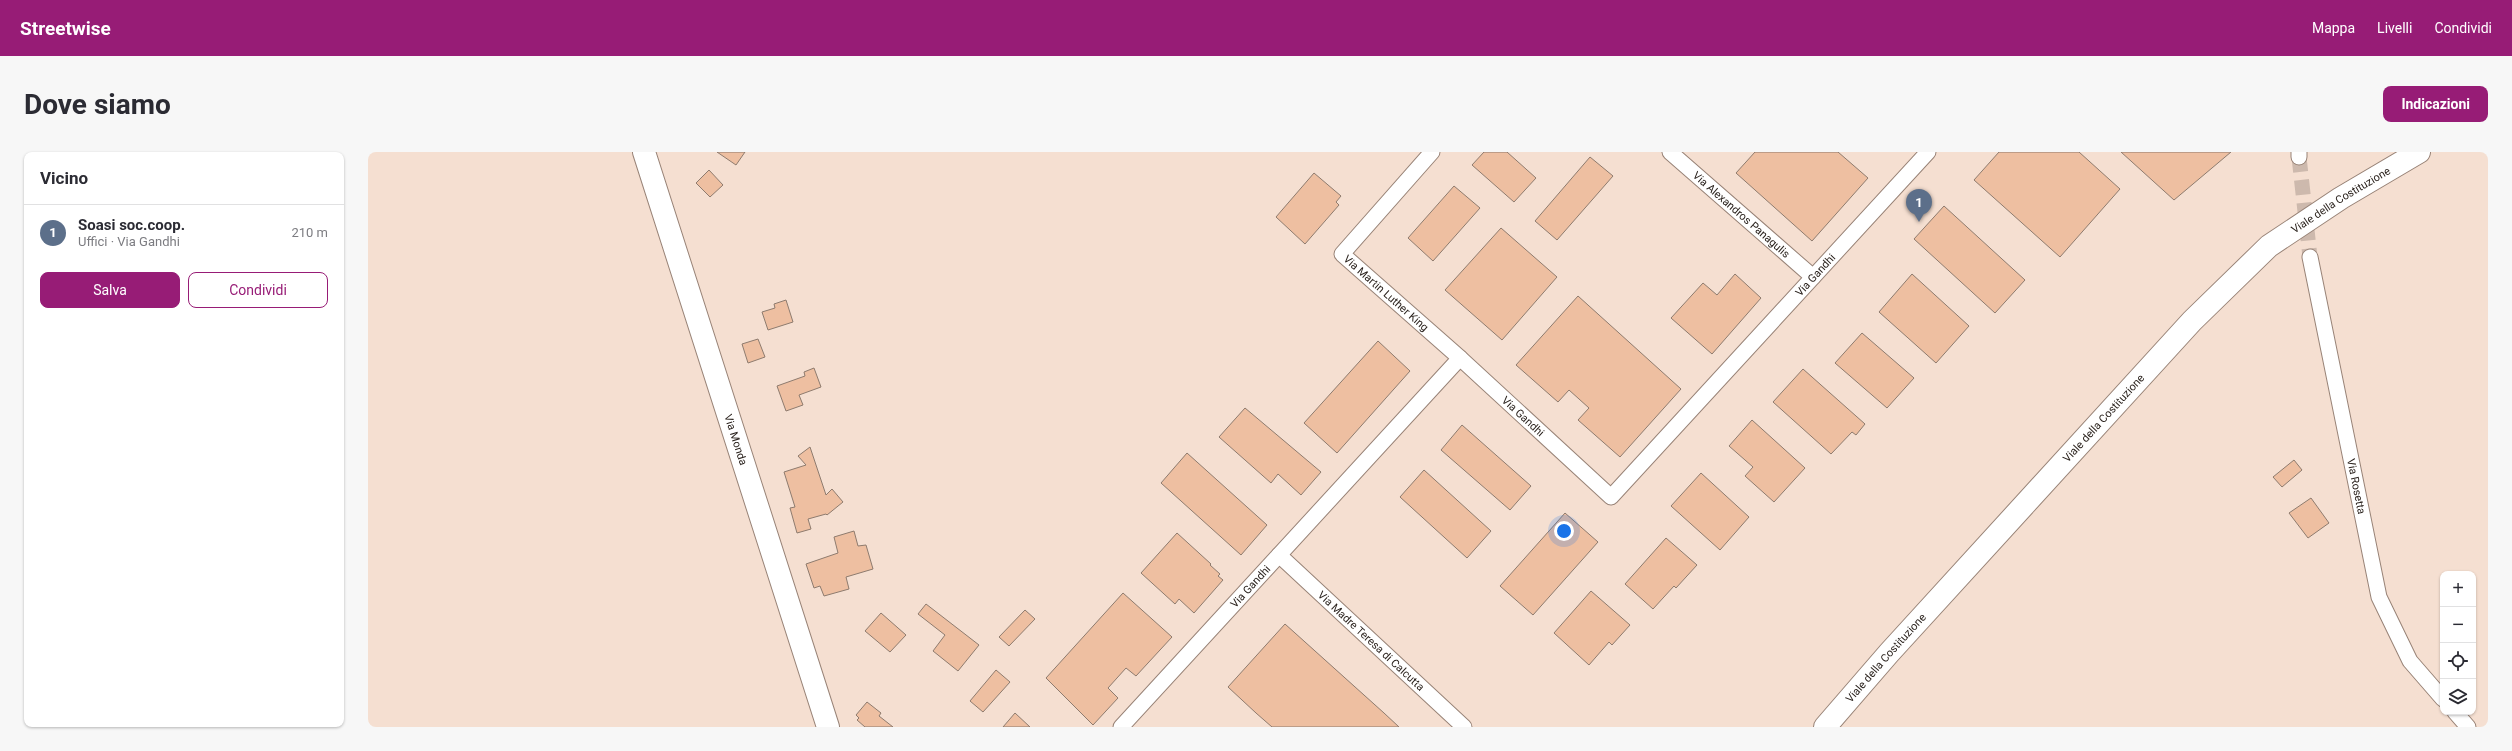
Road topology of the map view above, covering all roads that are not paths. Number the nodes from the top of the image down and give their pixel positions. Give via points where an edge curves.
1 (644, 152) edge
2 (1432, 152) edge
3 (1670, 152) edge
4 (1928, 152) edge
5 (2419, 152) edge
6 (2310, 257) tunnel mouth
7 (1813, 277) junction
8 (1460, 358) junction
9 (1279, 555) junction
10 (2440, 696) edge
11 (2458, 715) edge
12 (828, 727) edge
13 (1121, 727) edge
14 (1464, 727) edge
15 (1825, 727) edge
16 (2468, 727) edge

1 - 12 main road, Via Monda
2 - 8 street, Via Martin Luther King via 1342,254
3 - 7 street, Via Alexandros Panagulis
4 - 7 street, Via Gandhi
5 - 15 main road, Viale della Costituzione via 2341,198 2269,246 2192,320
6 - 10 street, Via Rosetta via 2379,598 2410,661
7 - 8 street, Via Gandhi via 1611,497
8 - 9 street, Via Gandhi
9 - 13 street, Via Gandhi
9 - 14 street, Via Madre Teresa di Calcutta
11 - 16 street

